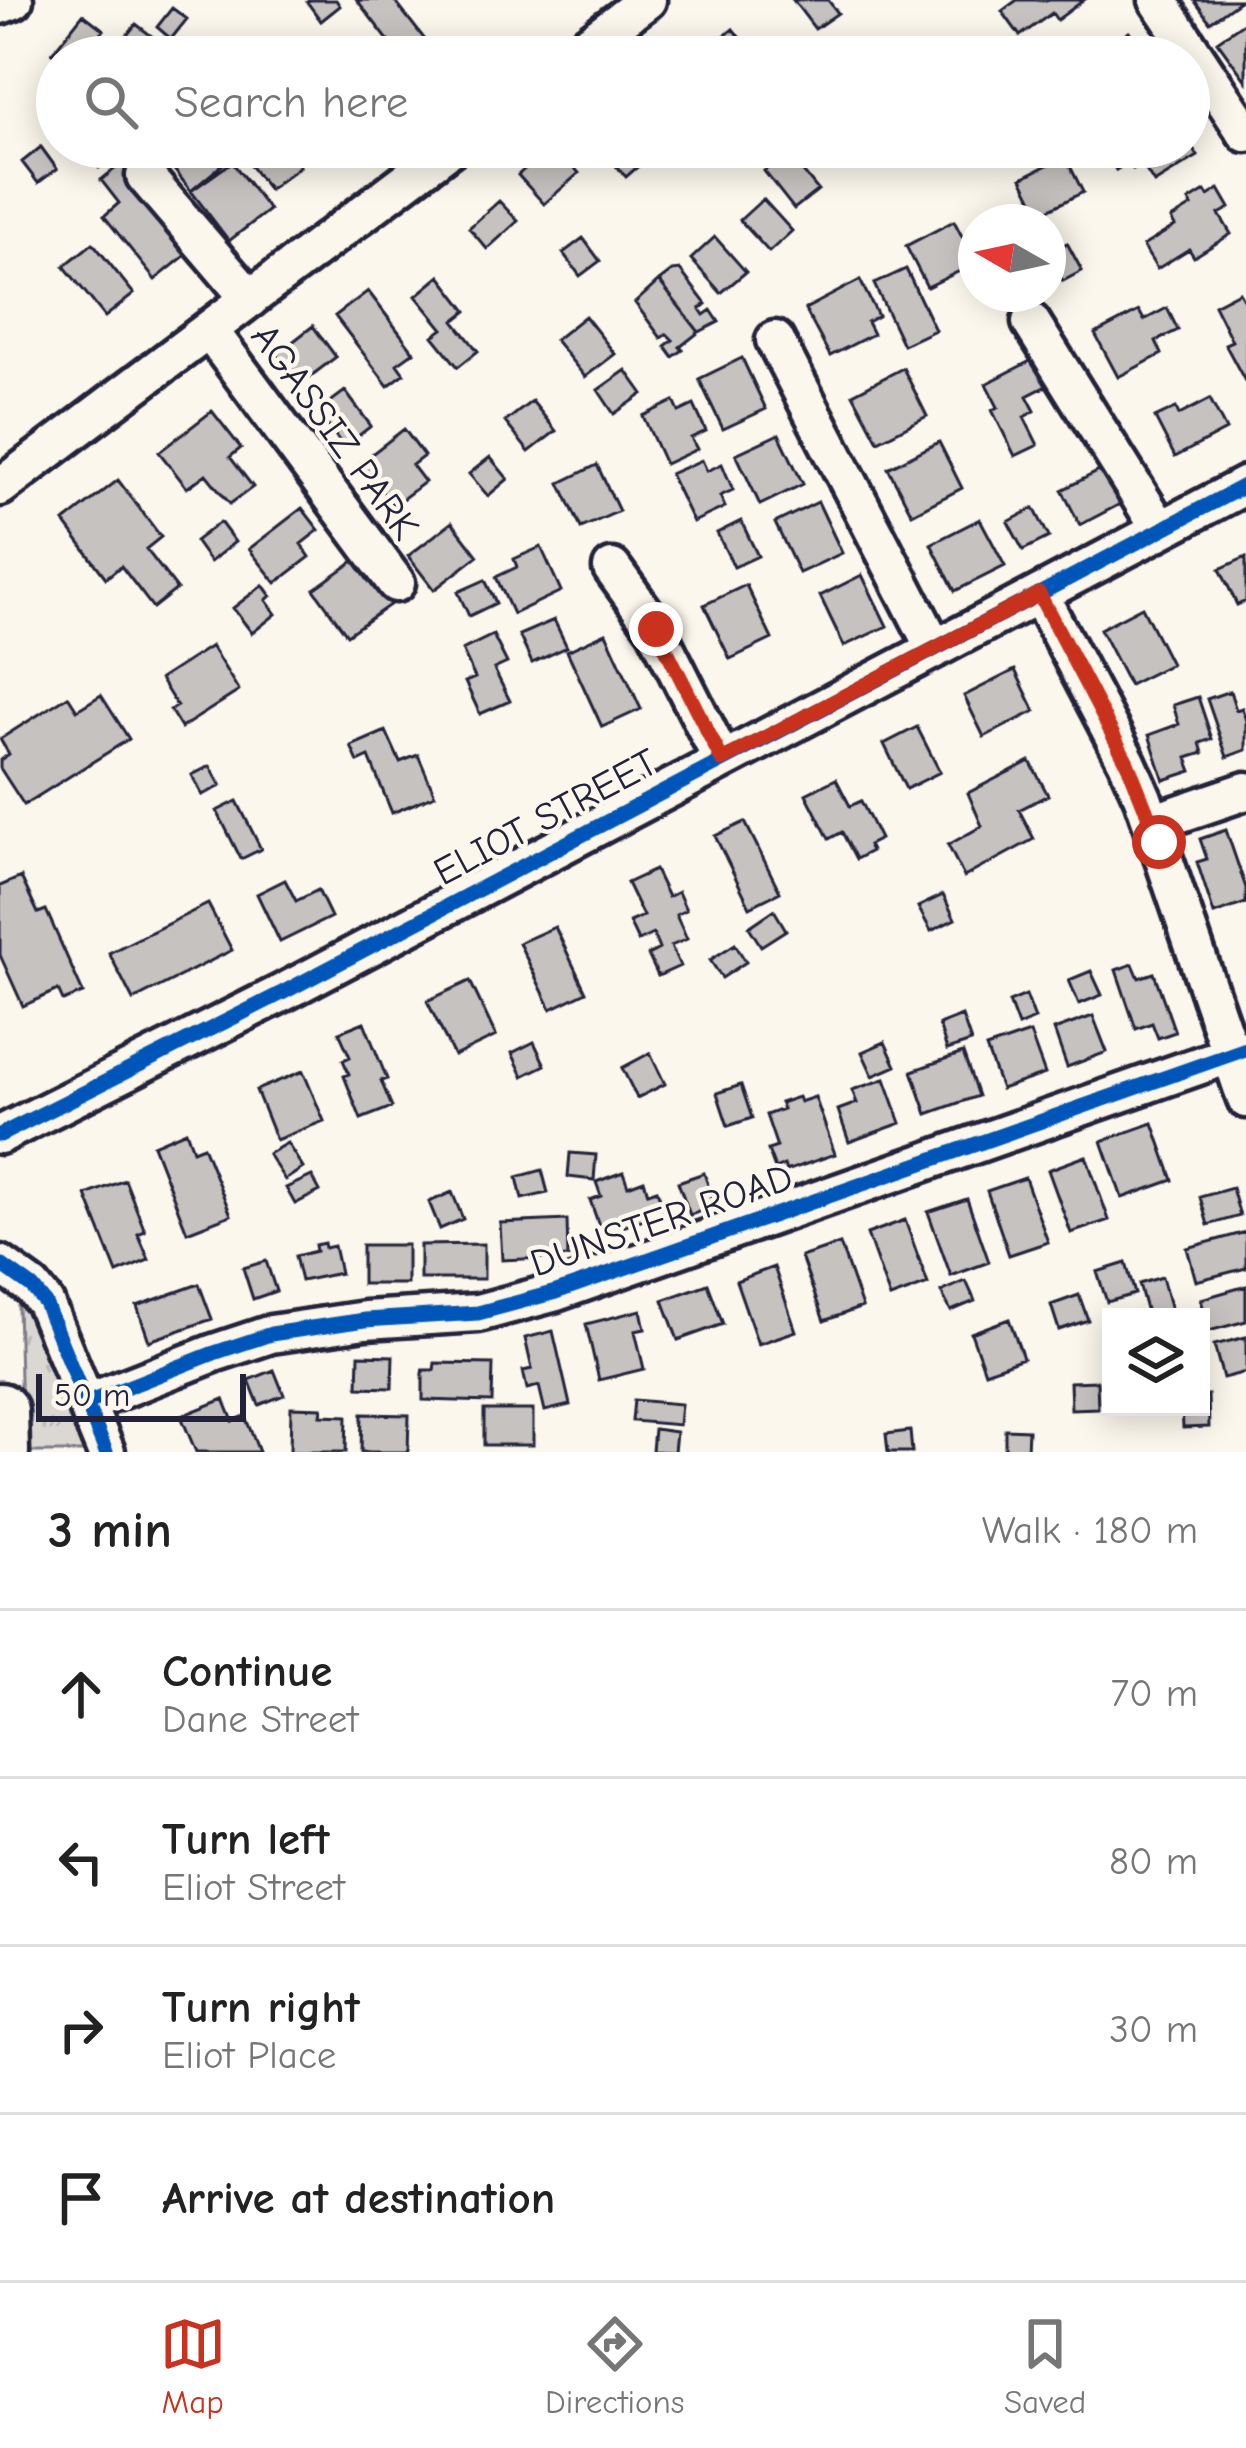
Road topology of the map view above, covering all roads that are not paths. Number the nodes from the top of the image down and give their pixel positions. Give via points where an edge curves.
1 (14, 0) edge
2 (646, 0) edge
3 (1158, 0) edge
4 (0, 5) edge
5 (599, 36) edge
6 (1182, 36) edge
7 (1210, 79) edge
8 (1246, 134) edge
9 (423, 168) edge
10 (145, 176) dead end
11 (250, 298) junction
12 (1031, 322) dead end
13 (209, 330) junction
14 (775, 340) dead end
15 (1246, 485) edge
16 (0, 487) edge
17 (1160, 529) junction
18 (612, 568) dead end
19 (396, 583) dead end
20 (1039, 594) junction
21 (935, 649) junction
22 (722, 760) junction
23 (1246, 790) edge
24 (1153, 823) junction
25 (1239, 1051) edge
26 (1246, 1099) edge
27 (0, 1135) edge
28 (0, 1264) edge
29 (87, 1402) junction
30 (0, 1411) edge
31 (2, 1452) edge
32 (106, 1452) edge

1 - 4 street
2 - 5 street
3 - 6 street
7 - 8 street
9 - 11 street
10 - 11 street
11 - 13 street
12 - 17 street
13 - 16 street
13 - 19 street, AGASSIZ PARK
14 - 21 street
15 - 17 street, ELIOT STREET
17 - 20 street, ELIOT STREET
18 - 22 street via 656,629
20 - 21 street, ELIOT STREET
20 - 24 street
21 - 22 street, ELIOT STREET
22 - 27 street, ELIOT STREET
23 - 24 street
24 - 25 street
25 - 26 street
25 - 29 street, DUNSTER ROAD via 556,1292 478,1313 271,1334
28 - 29 street via 45,1303
29 - 32 street
30 - 31 highway

